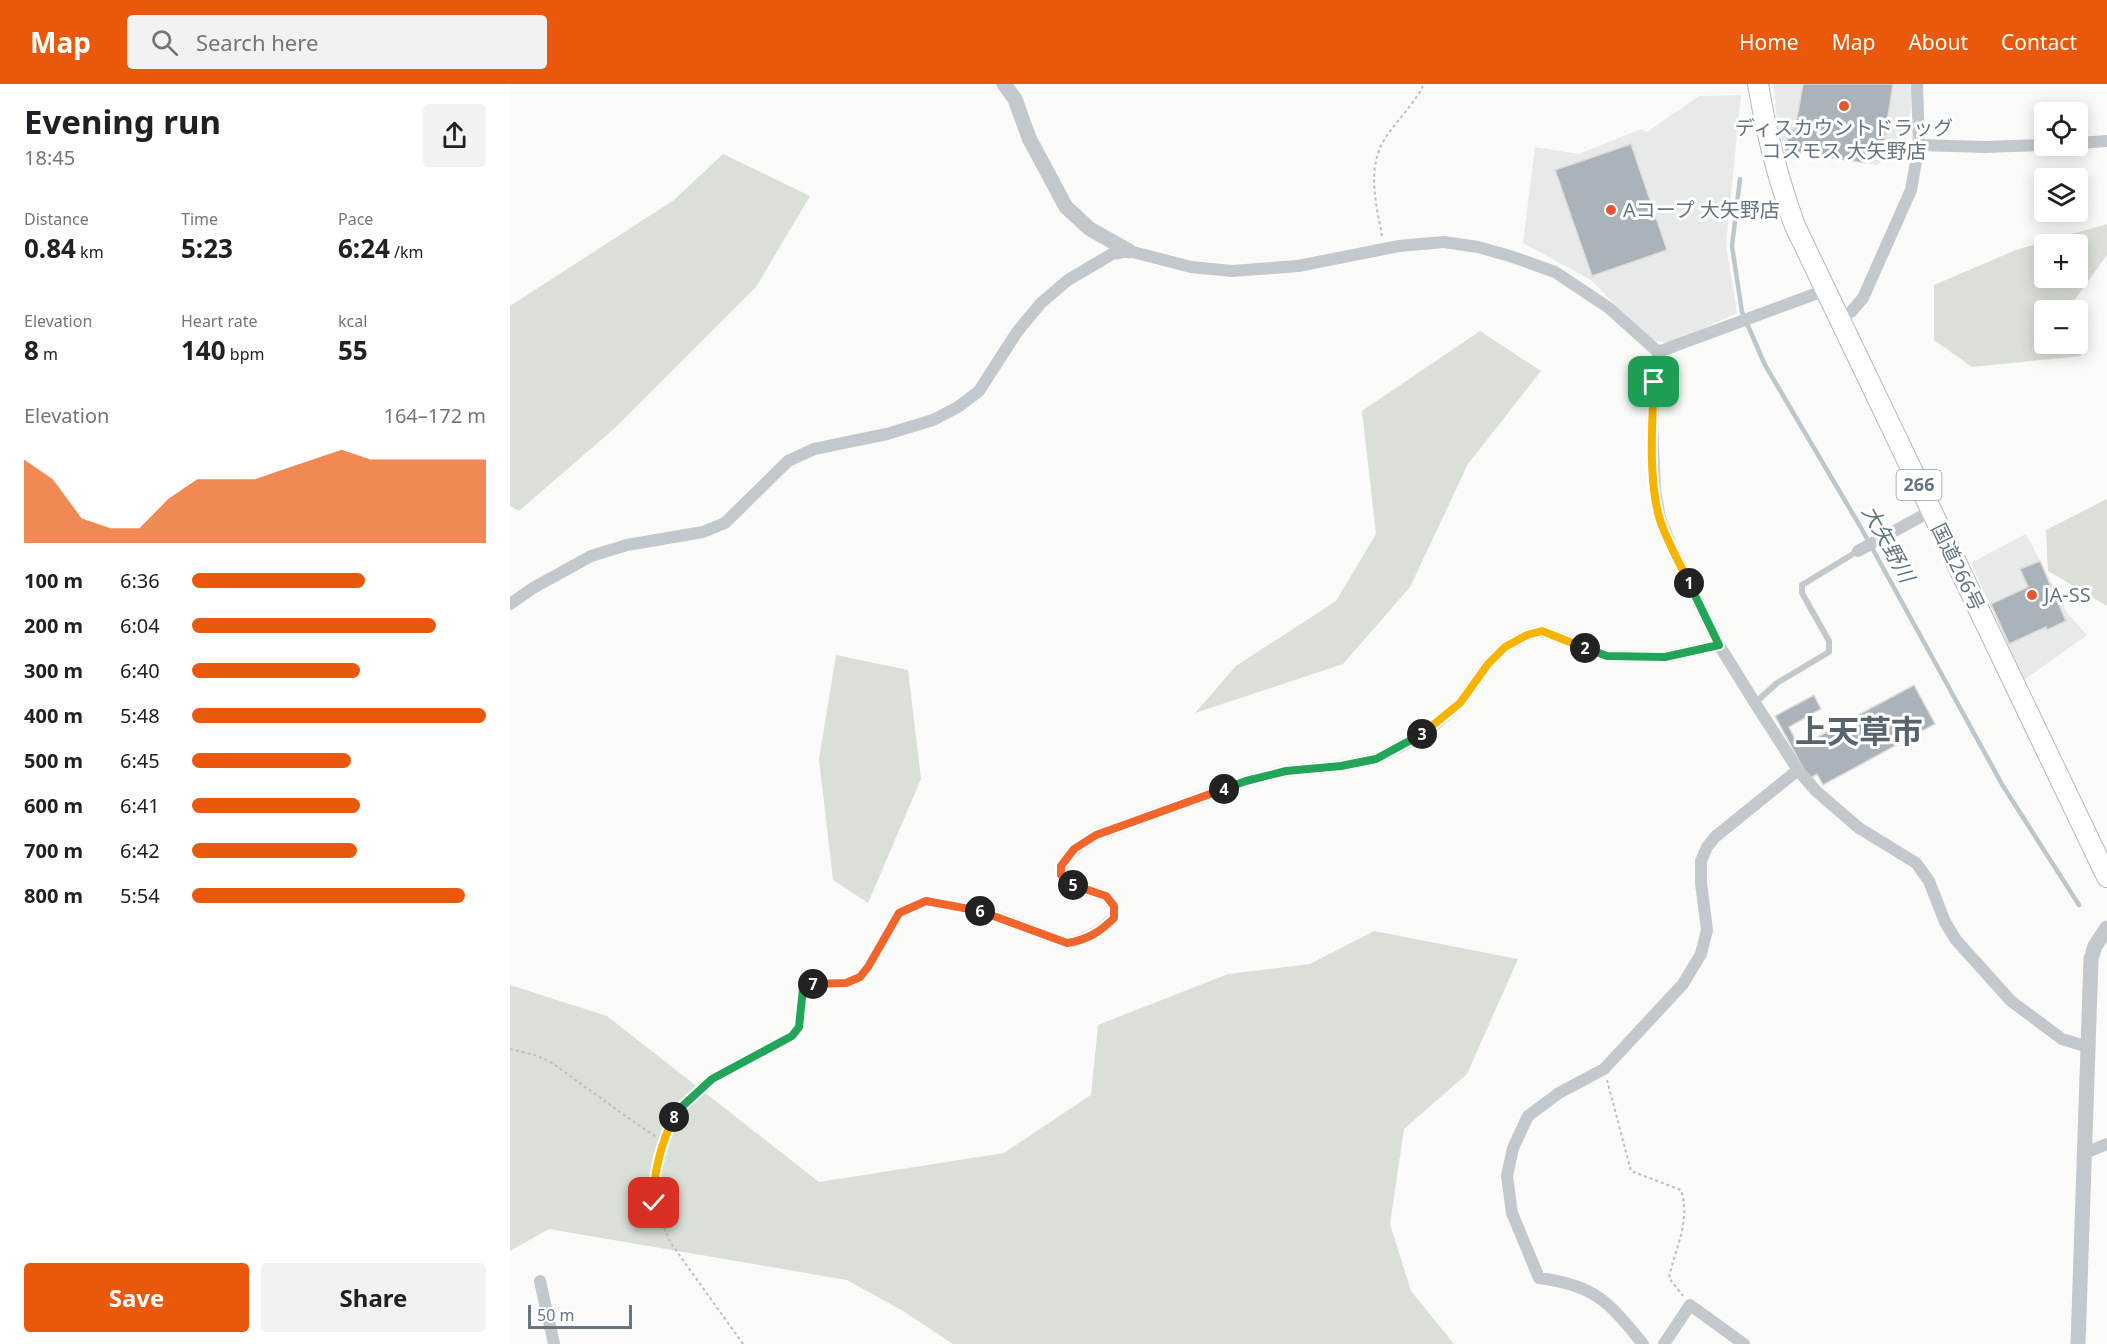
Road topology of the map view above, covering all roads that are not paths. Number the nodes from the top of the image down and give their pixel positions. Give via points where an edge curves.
1 (1004, 84) edge
2 (1758, 84) edge
3 (1917, 84) edge
4 (2107, 141) edge
5 (2088, 142) edge
6 (1919, 145) junction
7 (2034, 145) edge
8 (1129, 251) junction
9 (1826, 290) junction
10 (1839, 318) junction
11 (1658, 352) junction
12 (1931, 511) junction
13 (1858, 551) joint
14 (510, 604) edge
15 (1719, 645) junction
16 (1755, 703) junction
17 (1798, 770) junction
18 (2107, 877) edge
19 (979, 910) road end
20 (2107, 928) edge
21 (2088, 1047) junction
22 (2107, 1144) edge
23 (2085, 1153) junction
24 (540, 1281) dead end
25 (555, 1344) edge
26 (1644, 1344) edge
27 (1664, 1344) edge
28 (1744, 1344) edge
29 (2078, 1344) edge

1 - 8 street via 1015,99 1029,138 1066,207 1090,229
2 - 9 highway, 国道266号 / 266 via 1780,186
3 - 6 street
4 - 5 street
6 - 7 street
6 - 10 street via 1911,190 1878,269 1863,298 1851,312
8 - 11 street via 1191,267 1232,271 1298,266 1444,242 1478,247 1555,272 1609,308
8 - 14 street via 1103,259 1068,280 1041,303 979,391 958,407 933,420 887,434 814,449 788,461 725,523 703,532 627,545 591,556
9 - 10 highway, 国道266号 / 266
9 - 11 street
10 - 12 highway, 国道266号 / 266
11 - 15 street via 1652,423 1660,518
12 - 13 street
12 - 18 highway, 国道266号 / 266
13 - 16 lane via 1802,585 1802,593 1829,640 1829,652 1777,683
15 - 16 street
15 - 19 street via 1665,657 1607,656 1542,631 1527,635 1505,647 1460,703 1424,734 1376,759 1286,771 1246,781 1096,835 1074,849 1061,866 1061,875 1072,885 1106,896 1114,906 1114,918 1101,931 1067,943
16 - 17 street
17 - 21 street via 1852,822 1916,863 1929,881 1956,940 2011,1000 2061,1039
17 - 26 street via 1707,847 1701,861 1707,930 1701,954 1683,984 1604,1069 1559,1093 1528,1116 1513,1148 1507,1176 1512,1213 1539,1278 1563,1281 1592,1292 1618,1313
20 - 21 street via 2091,959
21 - 23 street
22 - 23 street
23 - 29 street
24 - 25 street
27 - 28 street via 1690,1305

